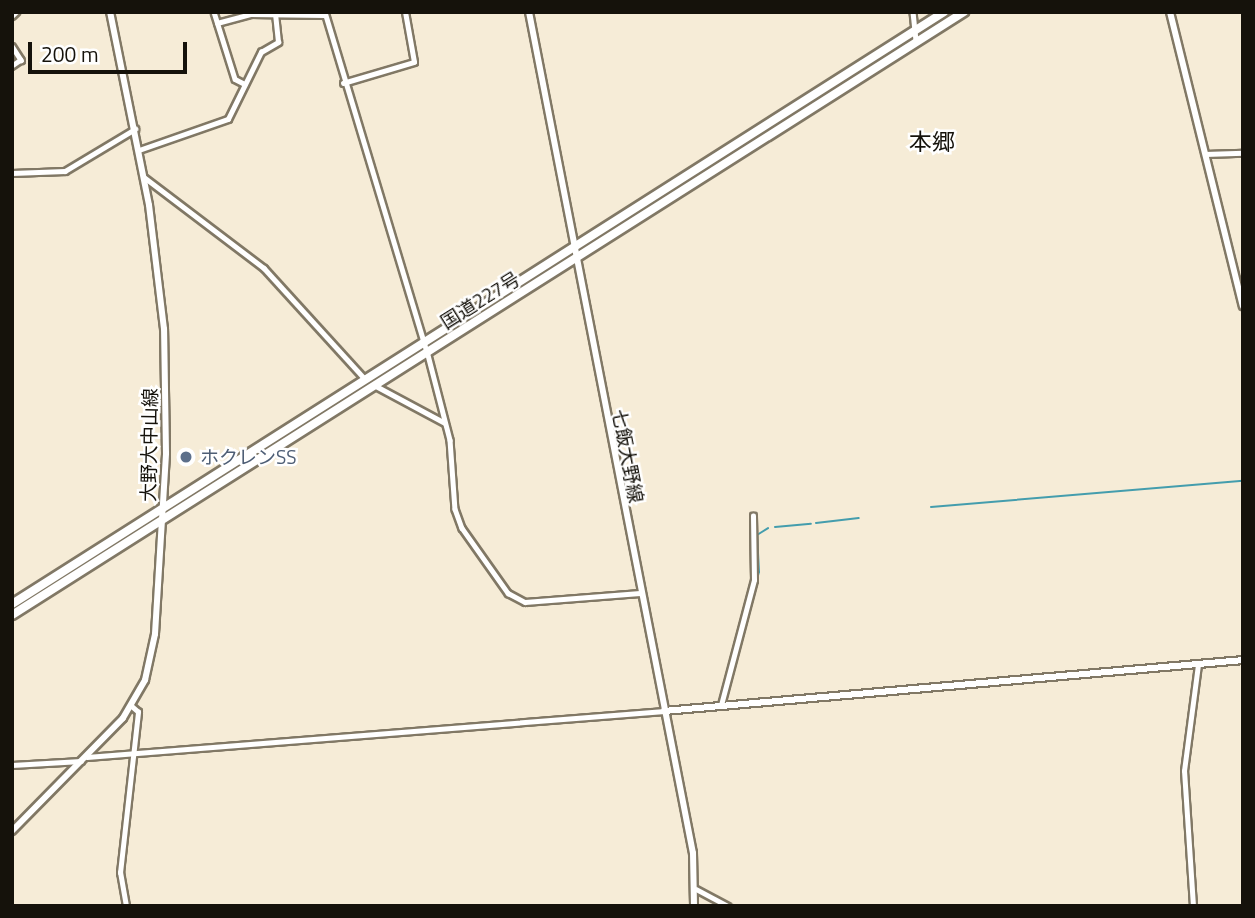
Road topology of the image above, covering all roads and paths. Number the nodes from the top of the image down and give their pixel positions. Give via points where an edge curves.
1 (110, 12) edge
2 (214, 12) edge
3 (275, 12) edge
4 (405, 12) edge
5 (529, 12) edge
6 (913, 12) edge
7 (944, 12) edge
8 (964, 12) edge
9 (1170, 12) edge
10 (325, 14) edge
11 (217, 23) junction
12 (918, 29) junction
13 (916, 43) junction
14 (12, 46) edge
15 (12, 66) edge
16 (343, 83) junction
17 (245, 84) junction
18 (135, 129) junction
19 (139, 150) junction
20 (1243, 153) edge
21 (1205, 154) junction
22 (12, 173) edge
23 (144, 177) junction
24 (573, 248) junction
25 (575, 258) junction
26 (1243, 306) edge
27 (424, 342) junction
28 (427, 351) junction
29 (364, 378) junction
30 (373, 385) junction
31 (446, 424) junction
32 (165, 507) junction
33 (753, 516) dead end
34 (164, 519) junction
35 (640, 593) junction
36 (12, 604) edge
37 (12, 615) edge
38 (1243, 660) edge
39 (1198, 664) junction
40 (721, 705) junction
41 (131, 706) junction
42 (664, 711) junction
43 (133, 754) junction
44 (84, 759) junction
45 (12, 765) edge
46 (12, 831) edge
47 (696, 889) junction
48 (126, 906) edge
49 (694, 906) edge
50 (727, 906) edge
51 (1194, 906) edge

1 - 18 main road, 大野大中山線
2 - 11 street
3 - 10 street
3 - 11 street
3 - 17 street via 278,42 261,52
4 - 16 street via 414,62
5 - 24 main road, 七飯大野線
6 - 12 street
7 - 12 highway, 国道227号
8 - 13 highway, 国道227号
9 - 21 main road
10 - 16 street
11 - 17 street via 235,79
12 - 13 street
12 - 24 highway, 国道227号
13 - 25 highway, 国道227号
14 - 15 street via 21,60
16 - 27 street
17 - 19 street via 222,124
18 - 19 main road, 大野大中山線
18 - 22 street via 65,171
19 - 23 main road, 大野大中山線
20 - 21 street
21 - 26 main road
23 - 29 street via 264,268
23 - 32 main road, 大野大中山線 via 164,329
24 - 25 main road, 七飯大野線
24 - 27 highway, 国道227号
25 - 28 highway, 国道227号
25 - 35 main road, 七飯大野線
27 - 28 street
27 - 29 highway, 国道227号
28 - 30 highway, 国道227号
28 - 31 street
29 - 30 street
29 - 32 highway, 国道227号
30 - 31 street
30 - 34 highway, 国道227号
31 - 35 street via 457,516 508,593 525,602
32 - 34 main road, 大野大中山線
32 - 36 highway, 国道227号
33 - 40 street via 754,580
34 - 37 highway, 国道227号
34 - 41 main road, 大野大中山線 via 152,653
35 - 42 main road, 七飯大野線
38 - 39 main road
39 - 40 main road
39 - 51 street via 1184,771
40 - 42 main road
41 - 43 street via 138,712
41 - 44 main road, 大野大中山線
42 - 43 street
42 - 47 main road, 七飯大野線
43 - 44 street
43 - 48 street via 120,873
44 - 45 street
44 - 46 main road, 大野大中山線
47 - 49 main road, 七飯大野線
47 - 50 street

